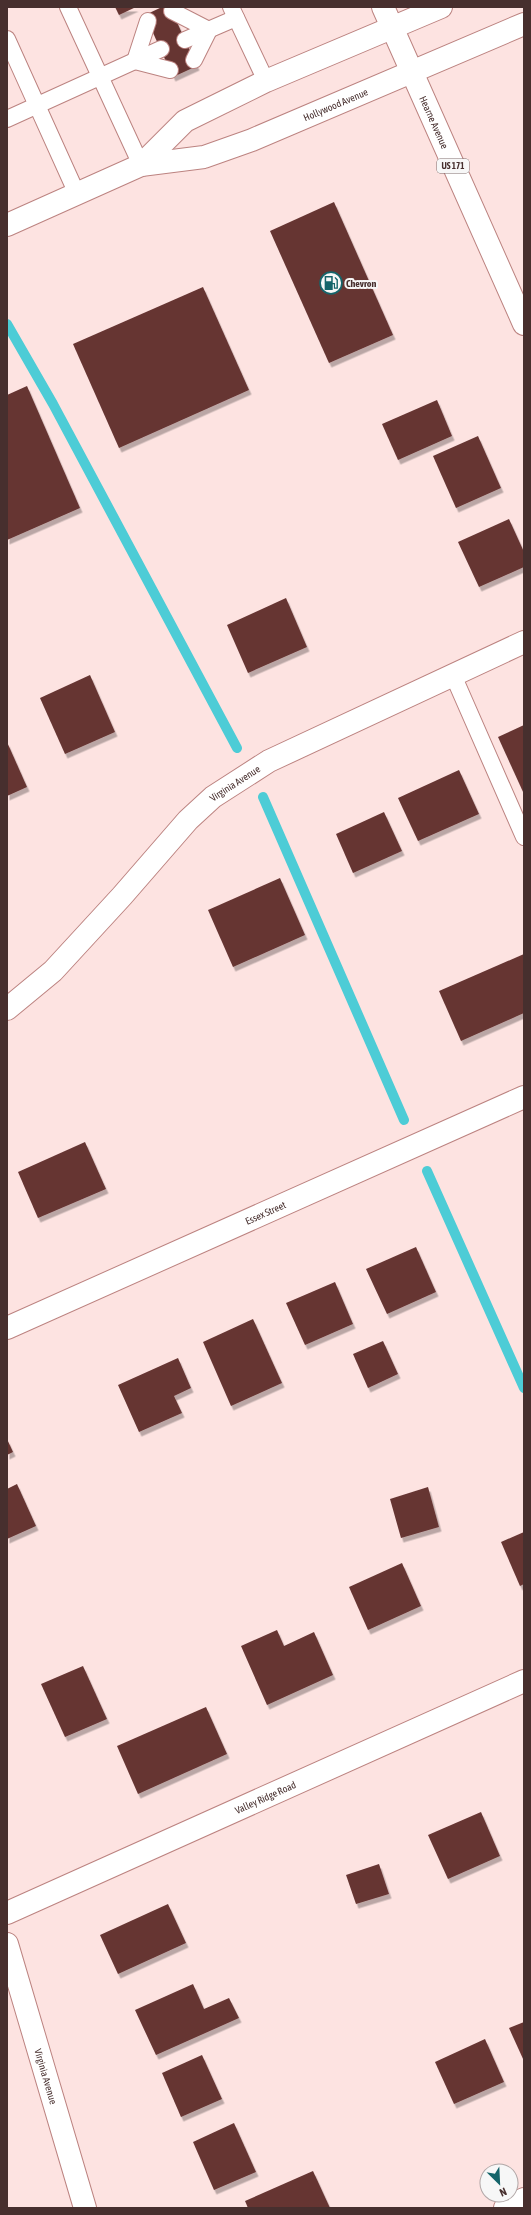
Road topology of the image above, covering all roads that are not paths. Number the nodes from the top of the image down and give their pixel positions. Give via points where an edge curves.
1 (68, 7) edge
2 (383, 7) edge
3 (442, 7) edge
4 (172, 11) dead end
5 (234, 13) edge
6 (148, 21) dead end
7 (524, 24) edge
8 (393, 28) junction
9 (209, 30) junction
10 (7, 39) edge
11 (185, 40) dead end
12 (161, 49) dead end
13 (194, 60) dead end
14 (135, 61) junction
15 (170, 70) dead end
16 (412, 73) junction
17 (100, 76) junction
18 (266, 81) junction
19 (36, 105) junction
20 (7, 118) edge
21 (141, 165) junction
22 (77, 194) junction
23 (7, 225) edge
24 (522, 316) edge
25 (524, 642) edge
26 (453, 675) junction
27 (524, 837) edge
28 (7, 1009) edge
29 (524, 1097) edge
30 (7, 1328) edge
31 (524, 1681) edge
32 (7, 1913) edge
33 (7, 1944) edge
34 (524, 2200) edge
35 (85, 2208) edge
36 (505, 2208) edge

1 - 17 lane
2 - 8 street, Hearne Avenue / US 171
3 - 8 street, Hollywood Avenue
4 - 9 lane
5 - 9 lane
5 - 18 lane
6 - 14 lane
7 - 16 street, Hollywood Avenue
8 - 16 street, Hearne Avenue / US 171
8 - 18 street, Hollywood Avenue
9 - 11 lane
9 - 13 lane
10 - 19 lane
12 - 14 lane
14 - 15 lane
14 - 17 lane
16 - 21 street, Hollywood Avenue via 252,140 204,157
16 - 24 street, Hearne Avenue / US 171
17 - 19 lane
17 - 21 lane
18 - 21 street, Hollywood Avenue via 185,121
19 - 20 lane
19 - 22 lane
21 - 22 street, Hollywood Avenue
22 - 23 street, Hollywood Avenue
25 - 26 street, Virginia Avenue
26 - 27 lane
26 - 28 street, Virginia Avenue via 269,761 213,797 188,820 53,970
29 - 30 street, Essex Street
31 - 32 street, Valley Ridge Road
33 - 35 street, Virginia Avenue
34 - 36 street

